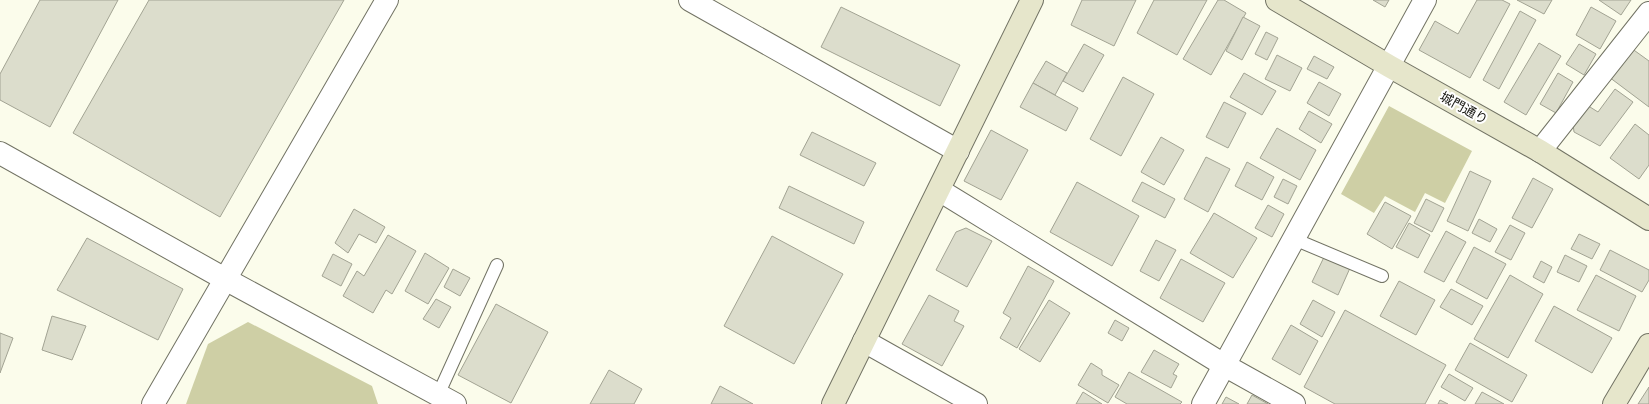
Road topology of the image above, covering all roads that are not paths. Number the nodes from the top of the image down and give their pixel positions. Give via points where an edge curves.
1 (387, 0) edge
2 (690, 0) edge
3 (1032, 0) edge
4 (1277, 0) edge
5 (1425, 0) edge
6 (1649, 13) edge
7 (1389, 66) junction
8 (958, 151) junction
9 (1540, 151) junction
10 (0, 153) edge
11 (939, 190) junction
12 (1649, 219) edge
13 (1294, 238) junction
14 (497, 265) dead end
15 (1382, 276) dead end
16 (225, 279) junction
17 (864, 341) junction
18 (1649, 345) edge
19 (1224, 365) junction
20 (442, 401) edge
21 (153, 404) edge
22 (833, 404) edge
23 (976, 404) edge
24 (1203, 404) edge
25 (1294, 404) edge
26 (1614, 404) edge

1 - 16 street
2 - 8 street
3 - 8 street
4 - 7 street, 城門通り
5 - 7 street
6 - 9 street
7 - 9 street, 城門通り
7 - 13 street
8 - 11 street
9 - 12 street, 城門通り
10 - 16 street
11 - 17 street
11 - 19 street
13 - 15 lane
13 - 19 street
14 - 20 lane
16 - 20 street
16 - 21 street
17 - 22 street
17 - 23 street
18 - 26 street
19 - 24 street
19 - 25 street

